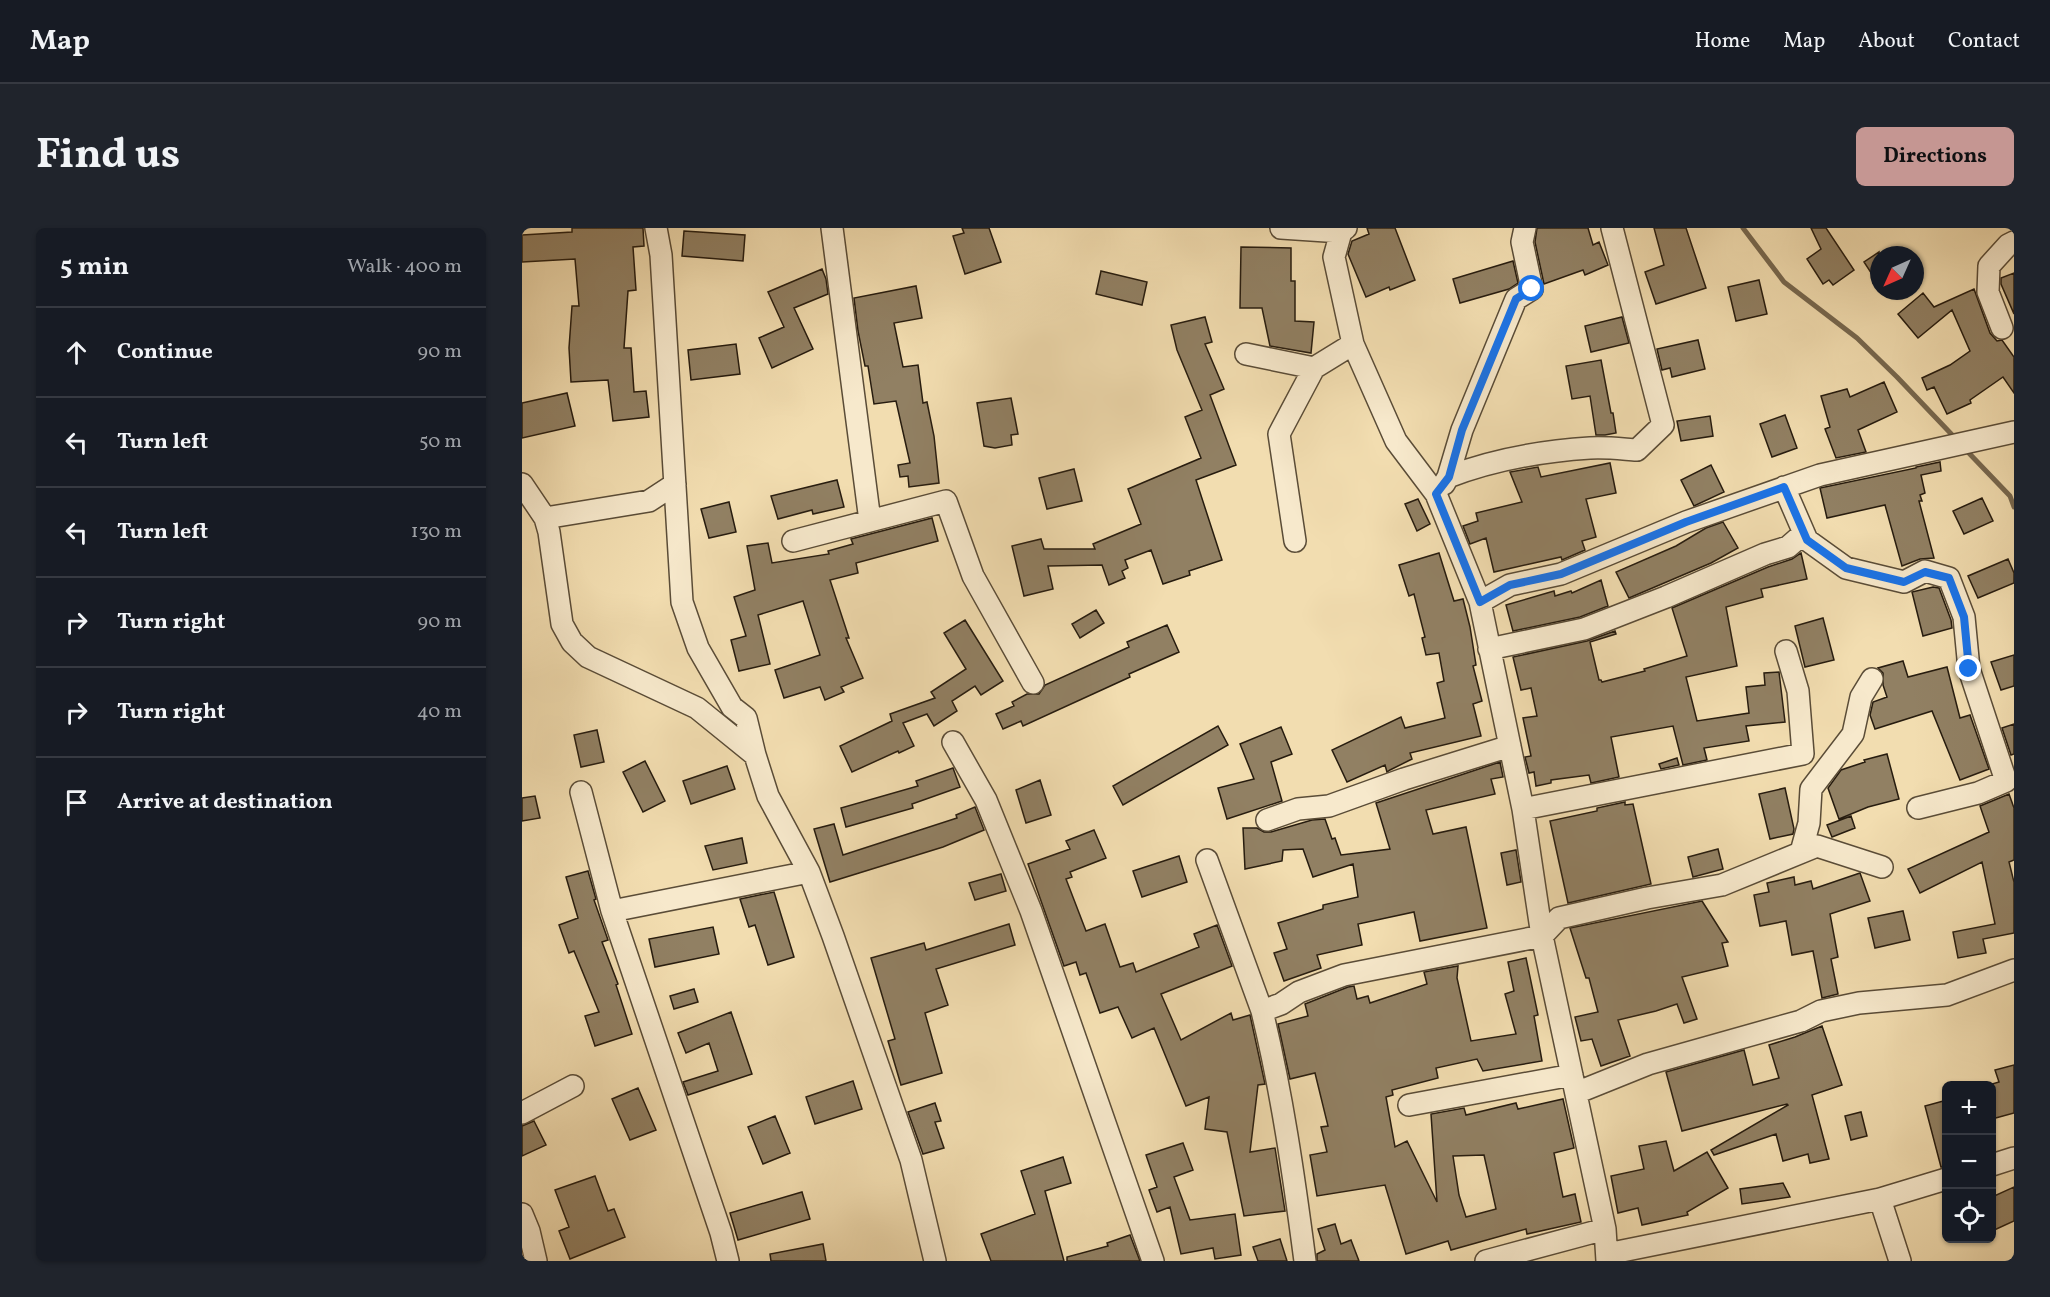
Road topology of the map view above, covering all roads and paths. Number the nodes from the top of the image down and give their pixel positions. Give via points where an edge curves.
1 (656, 228) edge
2 (832, 228) edge
3 (1281, 228) edge
4 (1525, 228) edge
5 (1612, 228) edge
6 (1343, 230) edge
7 (2014, 242) edge
8 (2002, 328) dead end
9 (1353, 344) junction
10 (1245, 354) dead end
11 (1314, 368) junction
12 (2014, 432) edge
13 (522, 484) edge
14 (675, 484) junction
15 (1442, 486) junction
16 (1784, 487) junction
17 (649, 501) junction
18 (676, 515) junction
19 (545, 518) junction
20 (870, 521) junction
21 (1804, 533) junction
22 (793, 541) dead end
23 (1295, 541) dead end
24 (1480, 602) junction
25 (1489, 648) junction
26 (1786, 651) dead end
27 (1872, 679) dead end
28 (1033, 683) dead end
29 (953, 742) dead end
30 (1510, 746) junction
31 (755, 755) junction
32 (581, 792) dead end
33 (1918, 808) dead end
34 (1523, 809) junction
35 (1267, 820) dead end
36 (1801, 852) junction
37 (1207, 860) dead end
38 (1882, 867) dead end
39 (809, 872) junction
40 (612, 910) junction
41 (1542, 936) junction
42 (2014, 970) edge
43 (1262, 1011) junction
44 (1574, 1084) junction
45 (573, 1086) dead end
46 (1409, 1105) dead end
47 (522, 1113) edge
48 (2014, 1158) edge
49 (1996, 1164) edge
50 (1942, 1180) edge
51 (1880, 1199) junction
52 (522, 1214) edge
53 (1605, 1229) junction
54 (1607, 1257) edge
55 (536, 1261) edge
56 (728, 1261) edge
57 (935, 1261) edge
58 (1153, 1261) edge
59 (1305, 1261) edge
60 (1486, 1261) edge
61 (1900, 1261) edge

1 - 14 street
2 - 20 street
3 - 6 street
4 - 15 street via 1522,242 1532,289 1516,299
5 - 15 street via 1663,424 1637,450 1548,452 1465,471
6 - 9 street via 1334,257
7 - 8 street via 1989,266 1988,292
9 - 11 street
9 - 15 street via 1396,441
10 - 11 street
11 - 23 street via 1279,434
12 - 16 street via 1820,475
13 - 19 street
14 - 17 street
14 - 18 street
15 - 24 street
16 - 21 street
16 - 24 street via 1686,522 1561,574 1510,585
17 - 18 street
17 - 19 street
18 - 31 street via 682,602 698,648 732,707 746,718
19 - 31 street via 562,624 572,642 588,657 698,708
20 - 22 street
20 - 28 street via 946,501 973,576
21 - 25 street via 1788,547 1584,629
21 - 33 street via 1807,540 1846,568 1904,582 1925,572 1949,578 1964,617 1969,669 2006,781 1978,793
24 - 25 street
25 - 30 street
26 - 34 street via 1798,691 1803,754
27 - 36 street via 1861,697 1853,734 1811,789 1809,823
29 - 58 street via 986,800 1032,911
30 - 34 street
30 - 35 street via 1329,806 1298,809
31 - 39 street via 768,796
32 - 40 street
34 - 41 street
36 - 38 street via 1817,846
36 - 41 street via 1722,885 1559,918
37 - 43 street
39 - 40 street
39 - 57 street via 911,1160
40 - 56 street
41 - 43 street via 1344,975
41 - 44 street
42 - 44 street via 1947,995 1858,1003 1821,1011 1801,1022
43 - 59 street via 1293,1170
44 - 46 street
44 - 53 street
45 - 47 street
48 - 49 street
50 - 51 street
51 - 54 street
51 - 61 street
52 - 55 street
53 - 54 street
53 - 60 street

